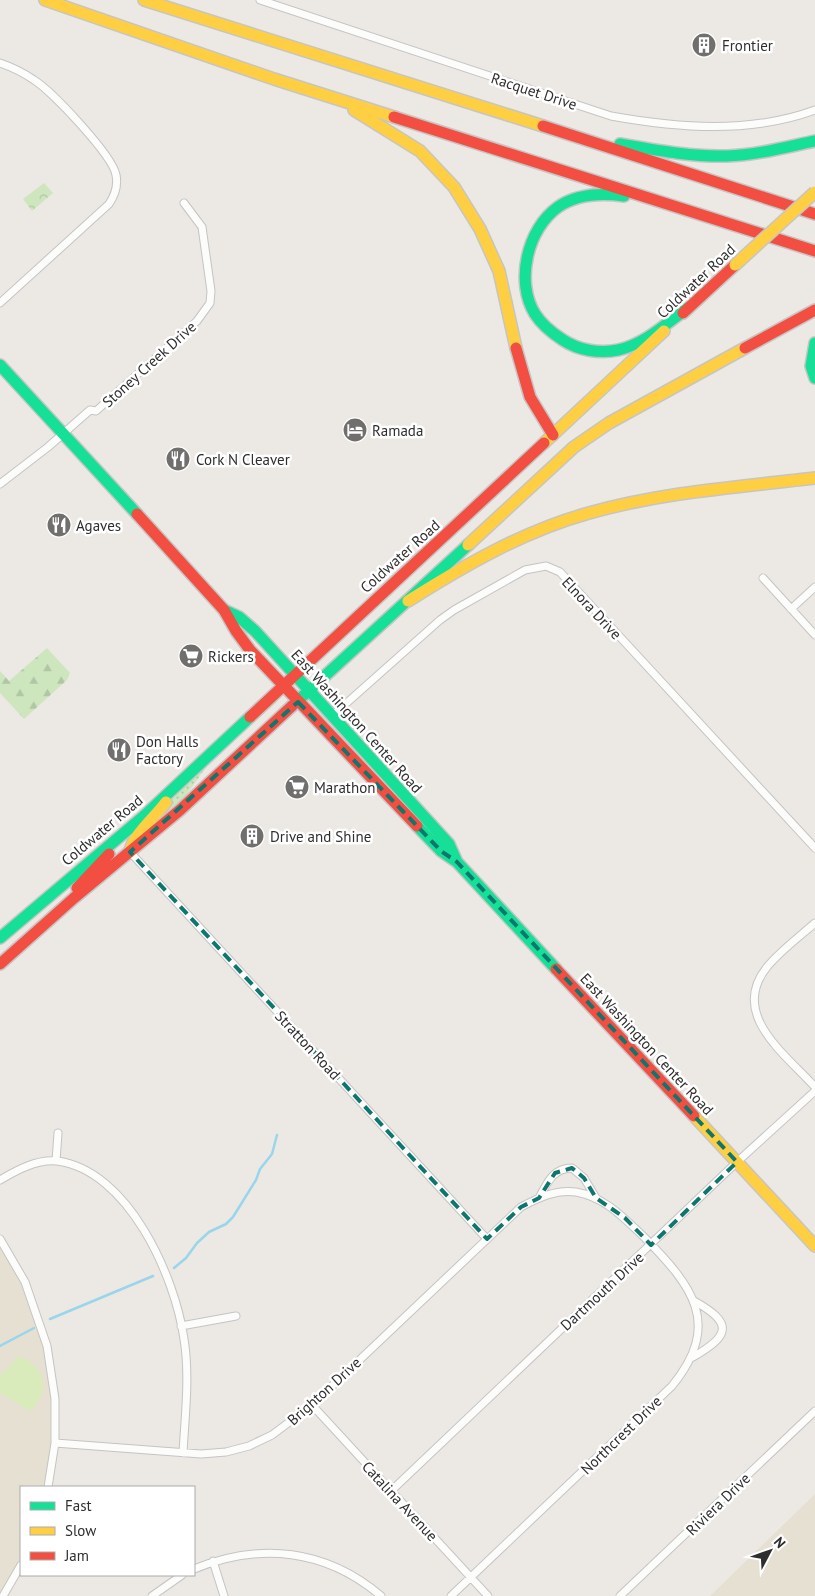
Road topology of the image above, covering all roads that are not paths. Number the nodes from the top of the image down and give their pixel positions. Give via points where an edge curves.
1 (45, 0) edge
2 (144, 0) edge
3 (260, 0) edge
4 (0, 64) edge
5 (318, 91) junction
6 (815, 110) edge
7 (578, 138) junction
8 (815, 141) edge
9 (815, 192) edge
10 (654, 200) junction
11 (184, 203) dead end
12 (815, 214) edge
13 (815, 251) edge
14 (0, 303) edge
15 (689, 307) junction
16 (815, 310) edge
17 (815, 343) edge
18 (1, 366) edge
19 (815, 378) edge
20 (64, 434) junction
21 (553, 435) junction
22 (815, 478) edge
23 (0, 484) edge
24 (763, 578) dead end
25 (815, 587) edge
26 (408, 601) junction
27 (791, 609) junction
28 (224, 610) junction
29 (815, 635) edge
30 (294, 674) junction
31 (283, 684) junction
32 (310, 692) junction
33 (298, 702) junction
34 (332, 716) junction
35 (172, 789) junction
36 (117, 838) junction
37 (815, 848) edge
38 (130, 852) junction
39 (457, 862) junction
40 (74, 898) junction
41 (815, 923) edge
42 (0, 938) edge
43 (0, 964) edge
44 (815, 1087) edge
45 (815, 1091) edge
46 (58, 1133) dead end
47 (56, 1161) junction
48 (737, 1162) junction
49 (0, 1180) edge
50 (539, 1198) junction
51 (596, 1198) junction
52 (487, 1238) junction
53 (0, 1239) edge
54 (651, 1245) junction
55 (815, 1246) edge
56 (694, 1301) junction
57 (236, 1316) dead end
58 (181, 1326) junction
59 (693, 1357) junction
60 (312, 1405) junction
61 (815, 1411) edge
62 (55, 1444) junction
63 (183, 1453) junction
64 (48, 1486) edge
65 (391, 1491) junction
66 (213, 1561) junction
67 (20, 1567) edge
68 (195, 1569) edge
69 (181, 1576) edge
70 (471, 1577) junction
71 (3, 1596) edge
72 (152, 1596) edge
73 (224, 1596) edge
74 (381, 1596) edge
75 (451, 1596) edge
76 (488, 1596) edge
77 (620, 1596) edge

1 - 5 main road
2 - 7 main road
3 - 6 street, Racquet Drive via 611,116 654,124 744,126 800,116
4 - 14 street via 16,69 46,89 109,158 116,182 109,204
5 - 10 main road
5 - 21 main road via 370,118 420,150 454,187 480,229 498,272 530,397
7 - 8 main road via 682,154 728,156
7 - 12 main road
9 - 15 main road, Coldwater Road, bridge
10 - 13 main road
10 - 15 main road via 584,195 557,207 540,226 527,256 526,286 532,310 552,334 573,346 595,352 619,350 645,338
11 - 20 street, Stoney Creek Drive via 202,227 210,303 191,327 96,411 90,410
15 - 21 main road, Coldwater Road
16 - 26 main road via 609,423 574,447
17 - 19 main road via 811,366
18 - 20 main road, East Washington Center Road
20 - 23 street, Stoney Creek Drive
20 - 28 main road, East Washington Center Road
21 - 30 main road, Coldwater Road
22 - 26 main road via 684,493 614,506 526,535 449,574
24 - 27 street
25 - 27 street
26 - 32 main road
27 - 29 street
28 - 30 main road, East Washington Center Road via 239,617 255,631
28 - 31 main road, East Washington Center Road via 244,642
30 - 31 main road, Coldwater Road
30 - 32 main road, East Washington Center Road
31 - 33 main road, East Washington Center Road
31 - 35 main road, Coldwater Road
32 - 33 main road
32 - 34 main road, East Washington Center Road
33 - 38 main road
33 - 39 main road, East Washington Center Road via 441,851
34 - 37 street, Elnora Drive via 440,620 525,570 546,566 560,572
34 - 39 main road, East Washington Center Road via 449,844
35 - 36 main road, Coldwater Road
35 - 38 main road via 170,798 135,836
36 - 40 main road via 115,848 75,891
36 - 42 main road, Coldwater Road
38 - 40 main road
38 - 52 street, Stratton Road
39 - 48 main road, East Washington Center Road
40 - 43 main road
41 - 44 street via 768,966 758,980 754,996 755,1015 764,1032
45 - 48 street, Dartmouth Drive
46 - 47 street
47 - 49 street via 29,1164
47 - 58 street via 82,1169 108,1185 134,1216 157,1253 174,1294
48 - 54 street, Dartmouth Drive
48 - 55 main road, East Washington Center Road
50 - 51 street, Brighton Drive via 564,1192
50 - 51 street, Brighton Drive via 555,1173 572,1168 584,1178
50 - 52 street, Brighton Drive via 521,1207
51 - 54 street, Brighton Drive via 625,1218
52 - 60 street, Brighton Drive
53 - 62 street via 26,1282 47,1346 55,1399
54 - 56 street, Northcrest Drive via 676,1271
54 - 65 street, Dartmouth Drive
56 - 59 street, Northcrest Drive via 698,1320
56 - 59 street via 714,1312 721,1321 722,1330 719,1340
57 - 58 street
58 - 63 street via 187,1385
59 - 70 street, Northcrest Drive via 672,1386
60 - 63 street, Brighton Drive via 272,1435 249,1446 226,1452
60 - 65 street, Catalina Avenue
61 - 77 street, Riviera Drive
62 - 63 street, Brighton Drive
62 - 64 street
65 - 70 street, Catalina Avenue
66 - 68 street
66 - 73 street
66 - 74 street via 258,1552 294,1554 336,1566
67 - 71 street
69 - 72 street
70 - 75 street, Northcrest Drive
70 - 76 street, Catalina Avenue

